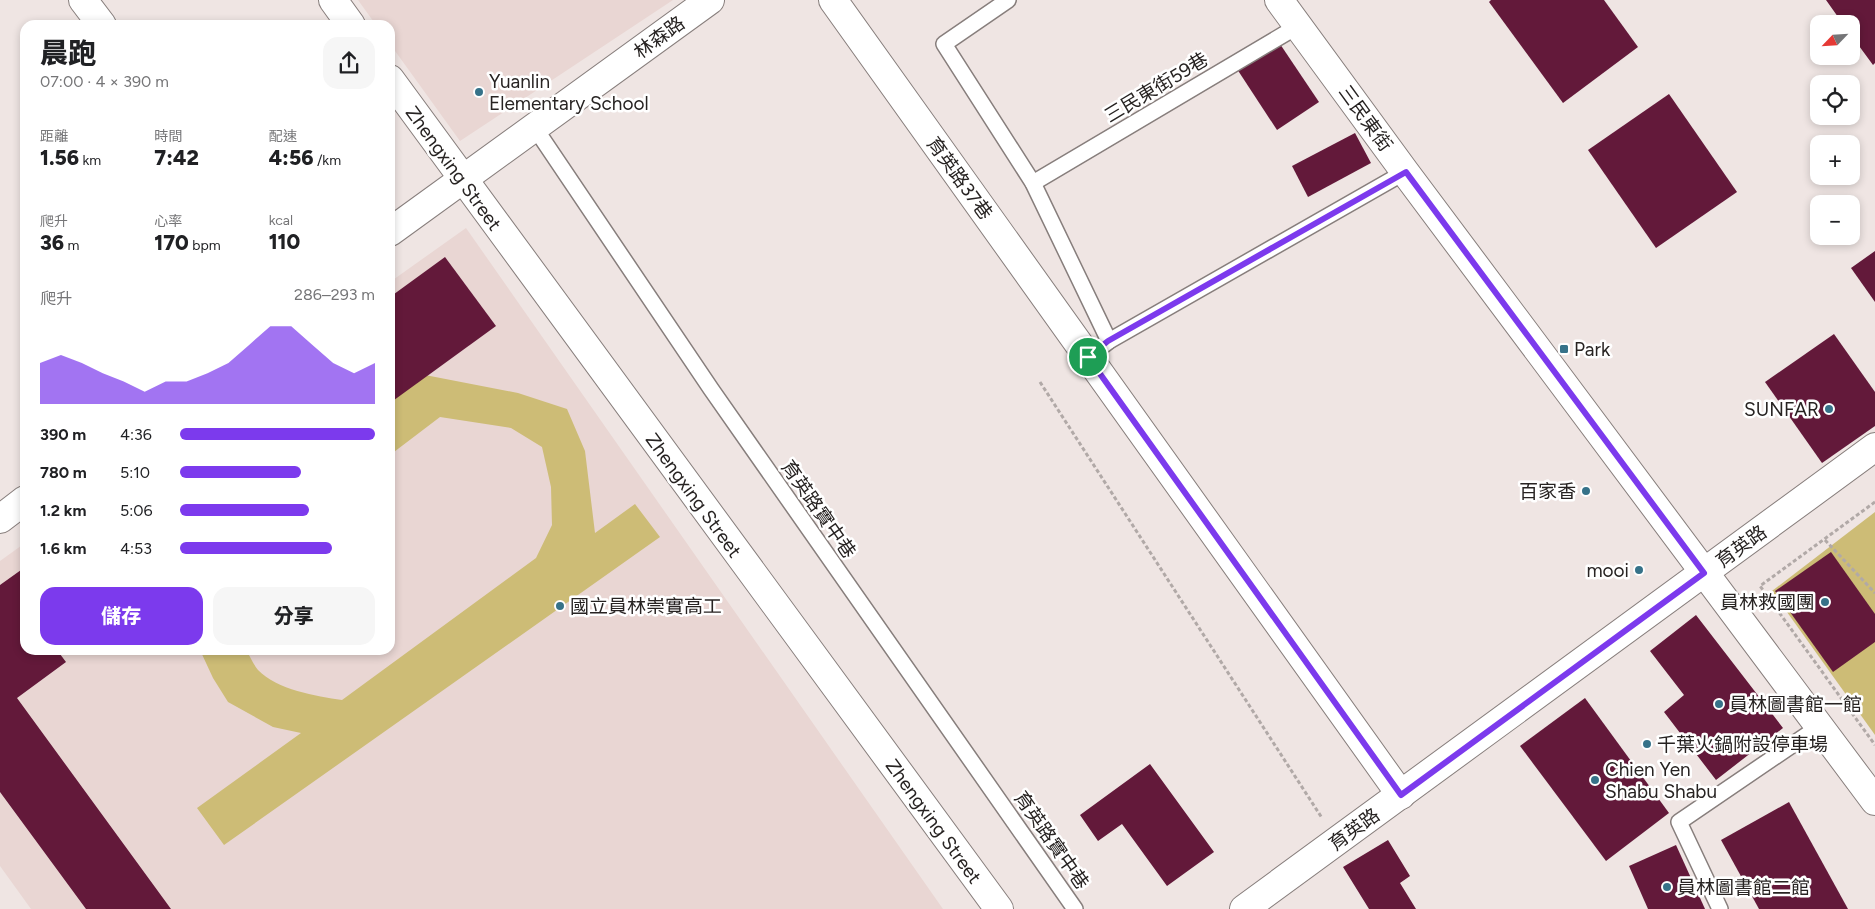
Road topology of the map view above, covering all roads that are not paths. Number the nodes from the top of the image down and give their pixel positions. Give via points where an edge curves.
1 (83, 0) edge
2 (333, 0) edge
3 (710, 0) edge
4 (833, 0) edge
5 (1008, 0) edge
6 (1280, 0) edge
7 (98, 20) edge
8 (347, 20) edge
9 (1298, 26) junction
10 (395, 87) edge
11 (535, 128) junction
12 (1406, 172) junction
13 (462, 180) junction
14 (1033, 183) junction
15 (395, 228) edge
16 (1098, 349) junction
17 (1875, 448) edge
18 (20, 504) edge
19 (0, 519) edge
20 (1704, 573) junction
21 (1820, 726) junction
22 (1401, 795) junction
23 (1875, 801) edge
24 (999, 909) edge
25 (1075, 909) edge
26 (1244, 909) edge
27 (1720, 909) edge

1 - 7 street
2 - 8 street
3 - 11 street, 林森路
4 - 16 street, 育英路37巷
5 - 14 lane via 944,44
6 - 9 street, 三民東街
9 - 12 street, 三民東街
9 - 14 lane, 三民東街59巷
10 - 13 street, Zhengxing Street
11 - 13 street, 林森路
11 - 25 lane, 育英路實中巷 via 710,389
12 - 16 lane
12 - 20 street, 三民東街
13 - 15 street, 林森路
13 - 24 street, Zhengxing Street
14 - 16 lane
16 - 22 street, 育英路37巷
17 - 20 street, 育英路
18 - 19 street
20 - 21 street, 三民東街
20 - 22 street, 育英路
21 - 23 street, 三民東街
21 - 27 lane via 1679,822
22 - 26 street, 育英路

